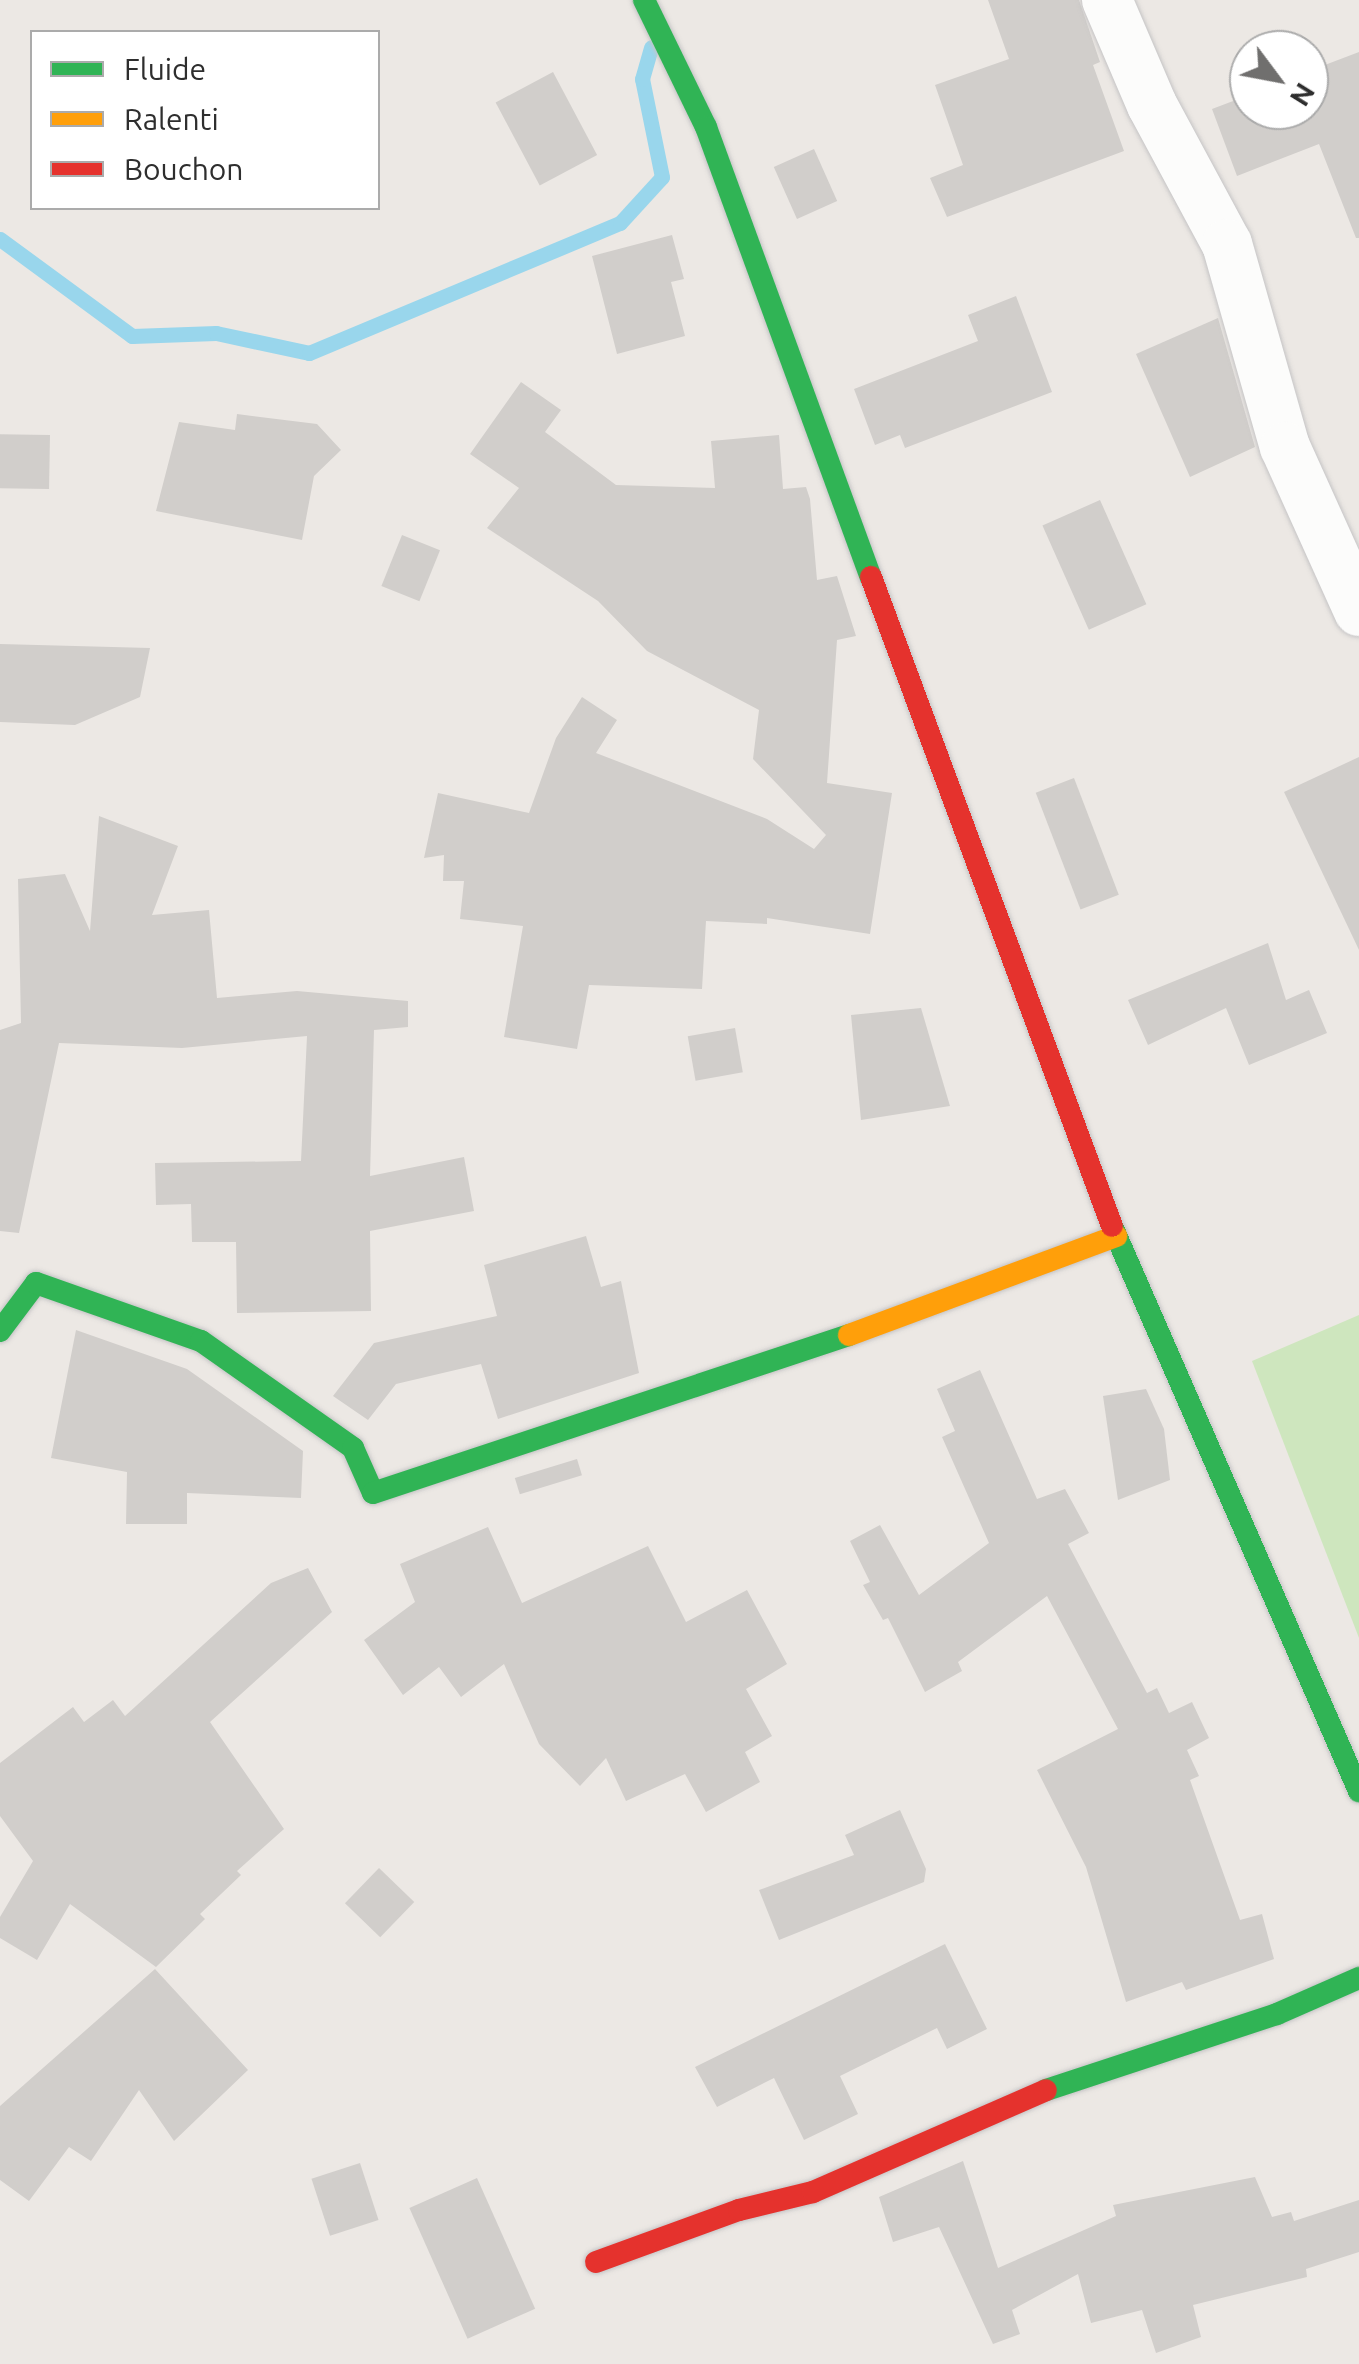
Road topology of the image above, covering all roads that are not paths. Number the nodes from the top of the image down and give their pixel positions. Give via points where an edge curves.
1 (644, 0) edge
2 (1108, 0) edge
3 (1359, 611) edge
4 (1116, 1236) junction
5 (0, 1331) edge
6 (1359, 1791) edge
7 (1359, 1978) edge
8 (596, 2262) dead end

1 - 4 street via 706,127 781,319
2 - 3 street via 1152,105 1227,244 1285,448
4 - 5 street via 802,1352 373,1493 353,1448 201,1341 36,1283
4 - 6 street
7 - 8 street via 1277,2014 1060,2084 812,2192 739,2210

